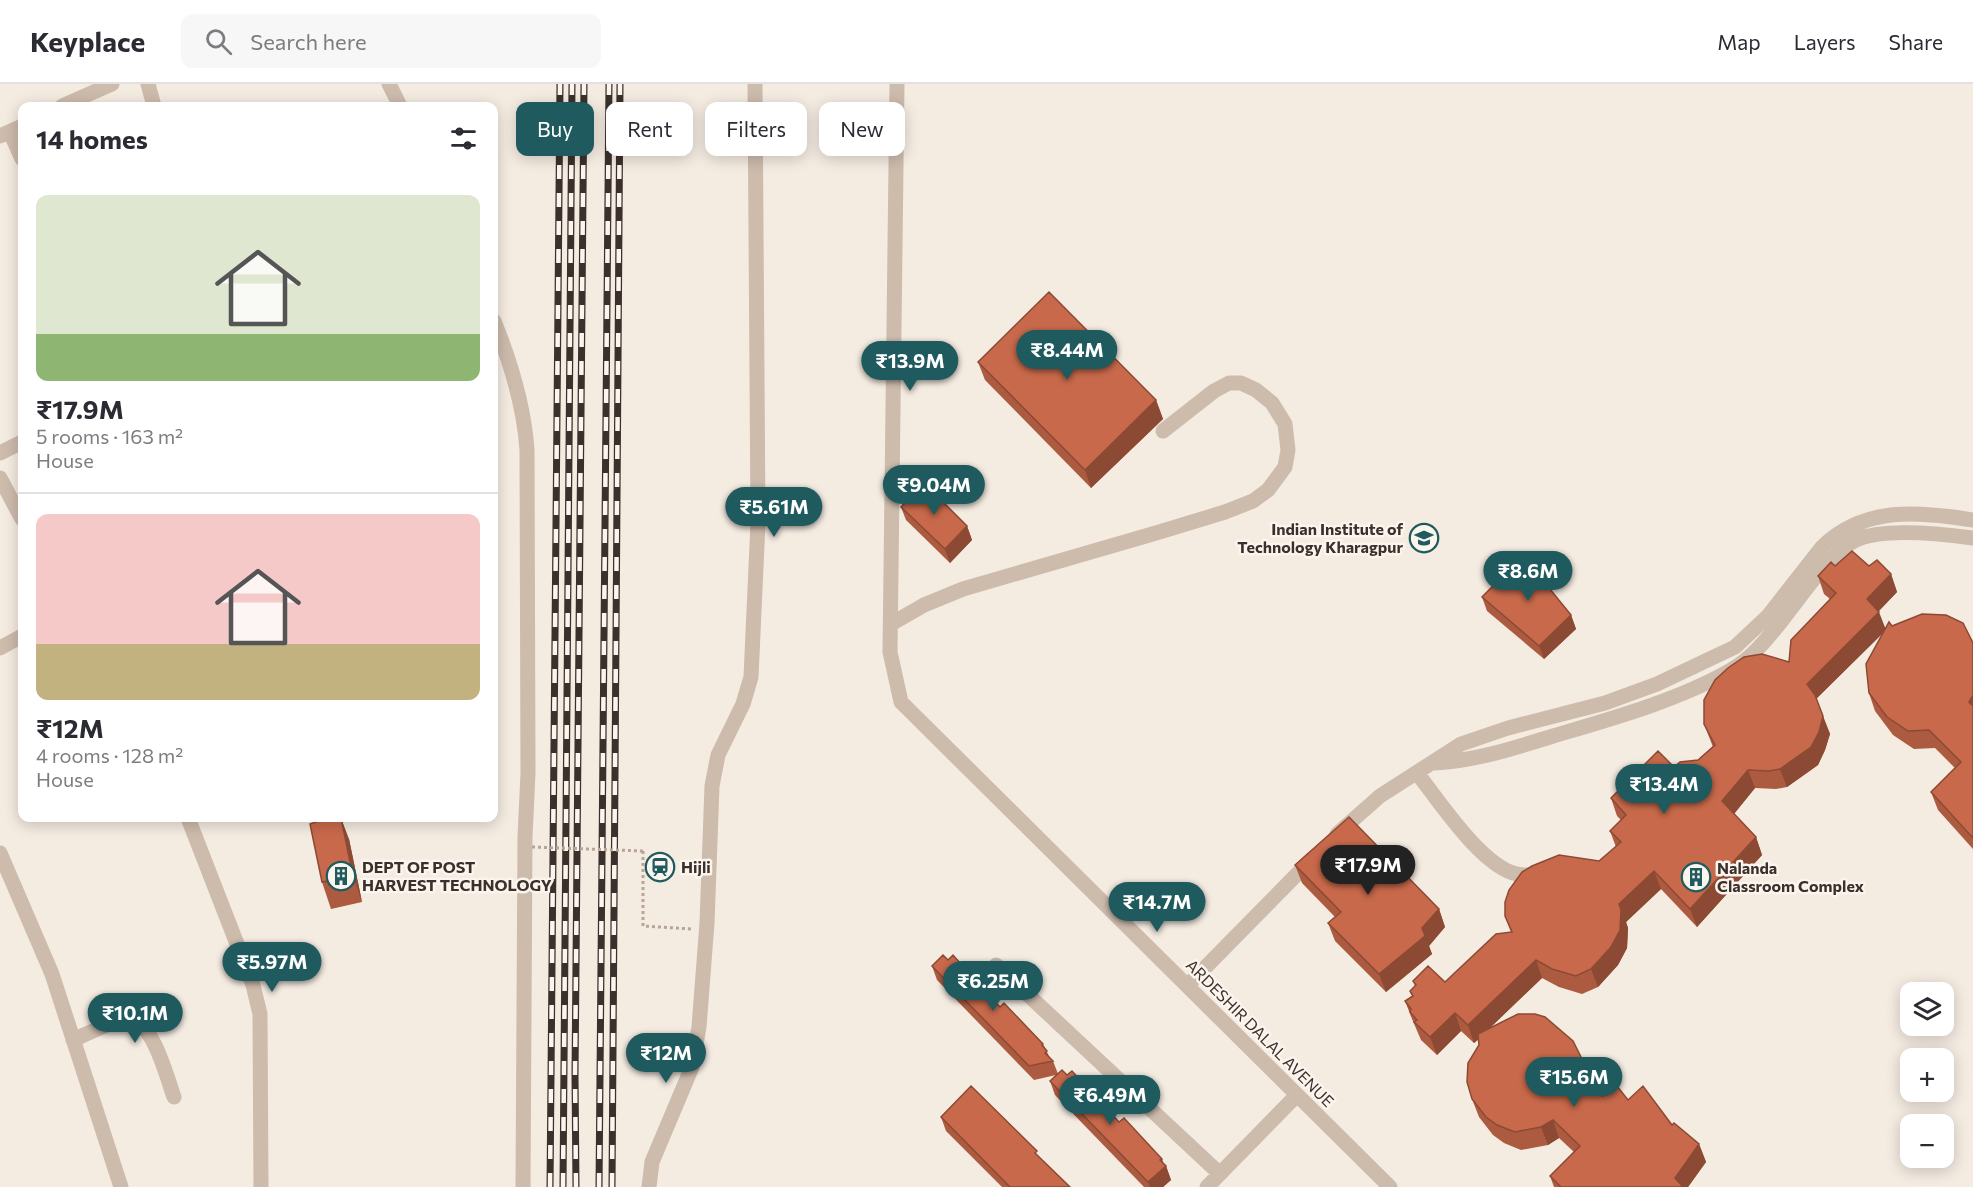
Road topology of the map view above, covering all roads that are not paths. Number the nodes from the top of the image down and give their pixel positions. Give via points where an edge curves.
1 (112, 84) edge
2 (148, 84) edge
3 (389, 84) edge
4 (755, 84) edge
5 (897, 84) edge
6 (71, 102) edge
7 (152, 102) edge
8 (398, 102) edge
9 (11, 131) edge
10 (18, 149) edge
11 (498, 332) edge
12 (1162, 431) dead end
13 (18, 444) edge
14 (0, 453) edge
15 (0, 478) edge
16 (18, 512) edge
17 (1973, 520) edge
18 (1973, 538) edge
19 (891, 624) junction
20 (18, 638) edge
21 (0, 648) edge
22 (1432, 764) junction
23 (1416, 773) junction
24 (190, 822) edge
25 (0, 853) edge
26 (1554, 867) edge
27 (996, 965) dead end
28 (1187, 986) junction
29 (72, 1040) junction
30 (1297, 1095) junction
31 (174, 1098) dead end
32 (1220, 1174) junction
33 (121, 1187) edge
34 (261, 1187) edge
35 (523, 1187) edge
36 (649, 1187) edge
37 (1207, 1187) edge
38 (1390, 1187) edge

1 - 6 street
2 - 7 street
3 - 8 street
4 - 36 street via 758,523 751,677 743,704 718,755 712,786 702,1005 692,1067 652,1162
5 - 19 street
9 - 10 street
11 - 35 street via 525,421 527,450
12 - 19 street via 1214,391 1228,383 1241,383 1272,403 1285,424 1285,467 1268,490 1253,501 963,589
13 - 14 street
15 - 16 street
17 - 22 street via 1886,514 1848,528 1830,538 1768,616 1735,647 1616,699 1461,744
18 - 22 street via 1924,532 1856,540 1831,560 1752,655 1732,669 1614,719 1461,762
19 - 28 street, ARDESHIR DALAL AVENUE via 890,652 901,702
20 - 21 street
22 - 23 street
23 - 26 street via 1482,854 1502,869 1528,876
23 - 28 street via 1348,822
24 - 34 street via 253,985 260,1014
25 - 29 street via 52,974
27 - 32 street
28 - 30 street, ARDESHIR DALAL AVENUE
29 - 31 street via 116,1022 140,1022 157,1051
29 - 33 street
30 - 32 street
30 - 38 street, ARDESHIR DALAL AVENUE
32 - 37 street

